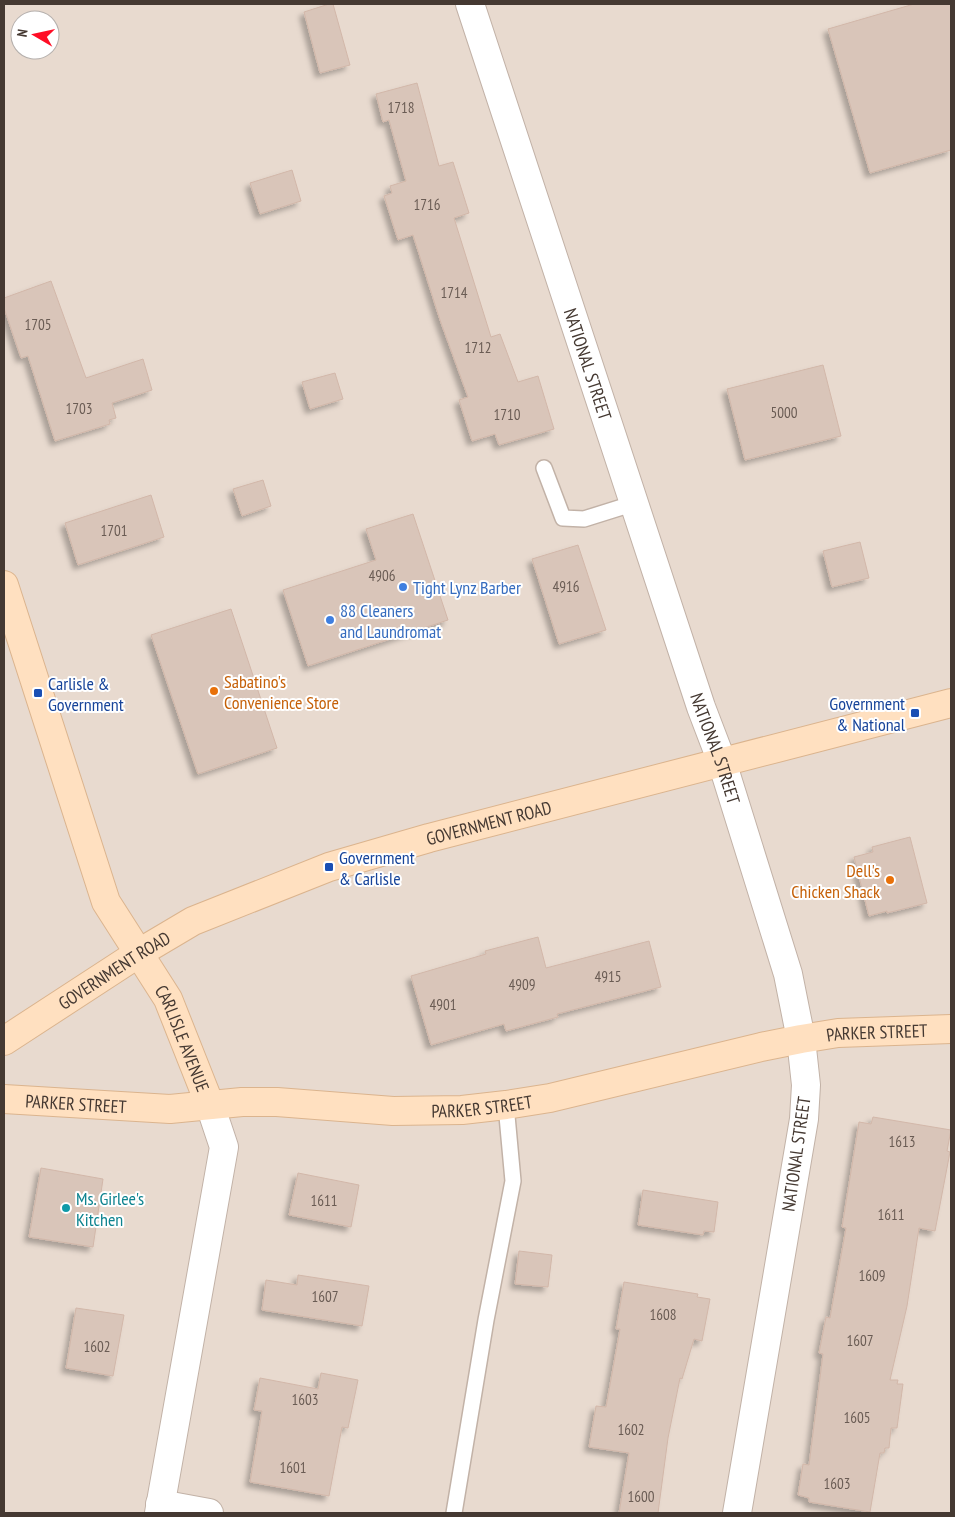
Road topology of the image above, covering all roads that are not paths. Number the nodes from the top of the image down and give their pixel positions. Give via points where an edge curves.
1 (470, 4) edge
2 (544, 468) dead end
3 (635, 503) junction
4 (4, 585) edge
5 (951, 704) edge
6 (722, 762) junction
7 (138, 953) junction
8 (951, 1029) edge
9 (801, 1039) junction
10 (4, 1041) edge
11 (4, 1099) edge
12 (210, 1105) junction
13 (506, 1105) junction
14 (160, 1509) edge
15 (209, 1513) edge
16 (454, 1513) edge
17 (738, 1513) edge

1 - 3 street, NATIONAL STREET
2 - 3 lane via 562,518 584,519
3 - 6 street, NATIONAL STREET
4 - 7 main road, CARLISLE AVENUE via 106,902
5 - 6 main road, GOVERNMENT ROAD
6 - 7 main road, GOVERNMENT ROAD via 337,864 193,921
6 - 9 street, NATIONAL STREET via 788,974
7 - 10 main road, GOVERNMENT ROAD
7 - 12 main road, CARLISLE AVENUE via 168,999
8 - 9 main road, PARKER STREET via 838,1033
9 - 13 main road, PARKER STREET via 550,1098
9 - 17 street, NATIONAL STREET via 806,1085 804,1118
11 - 12 main road, PARKER STREET via 170,1109
12 - 13 main road, PARKER STREET via 277,1102 408,1111
12 - 14 street, CARLISLE AVENUE via 224,1147
13 - 16 lane via 513,1181
14 - 15 street

